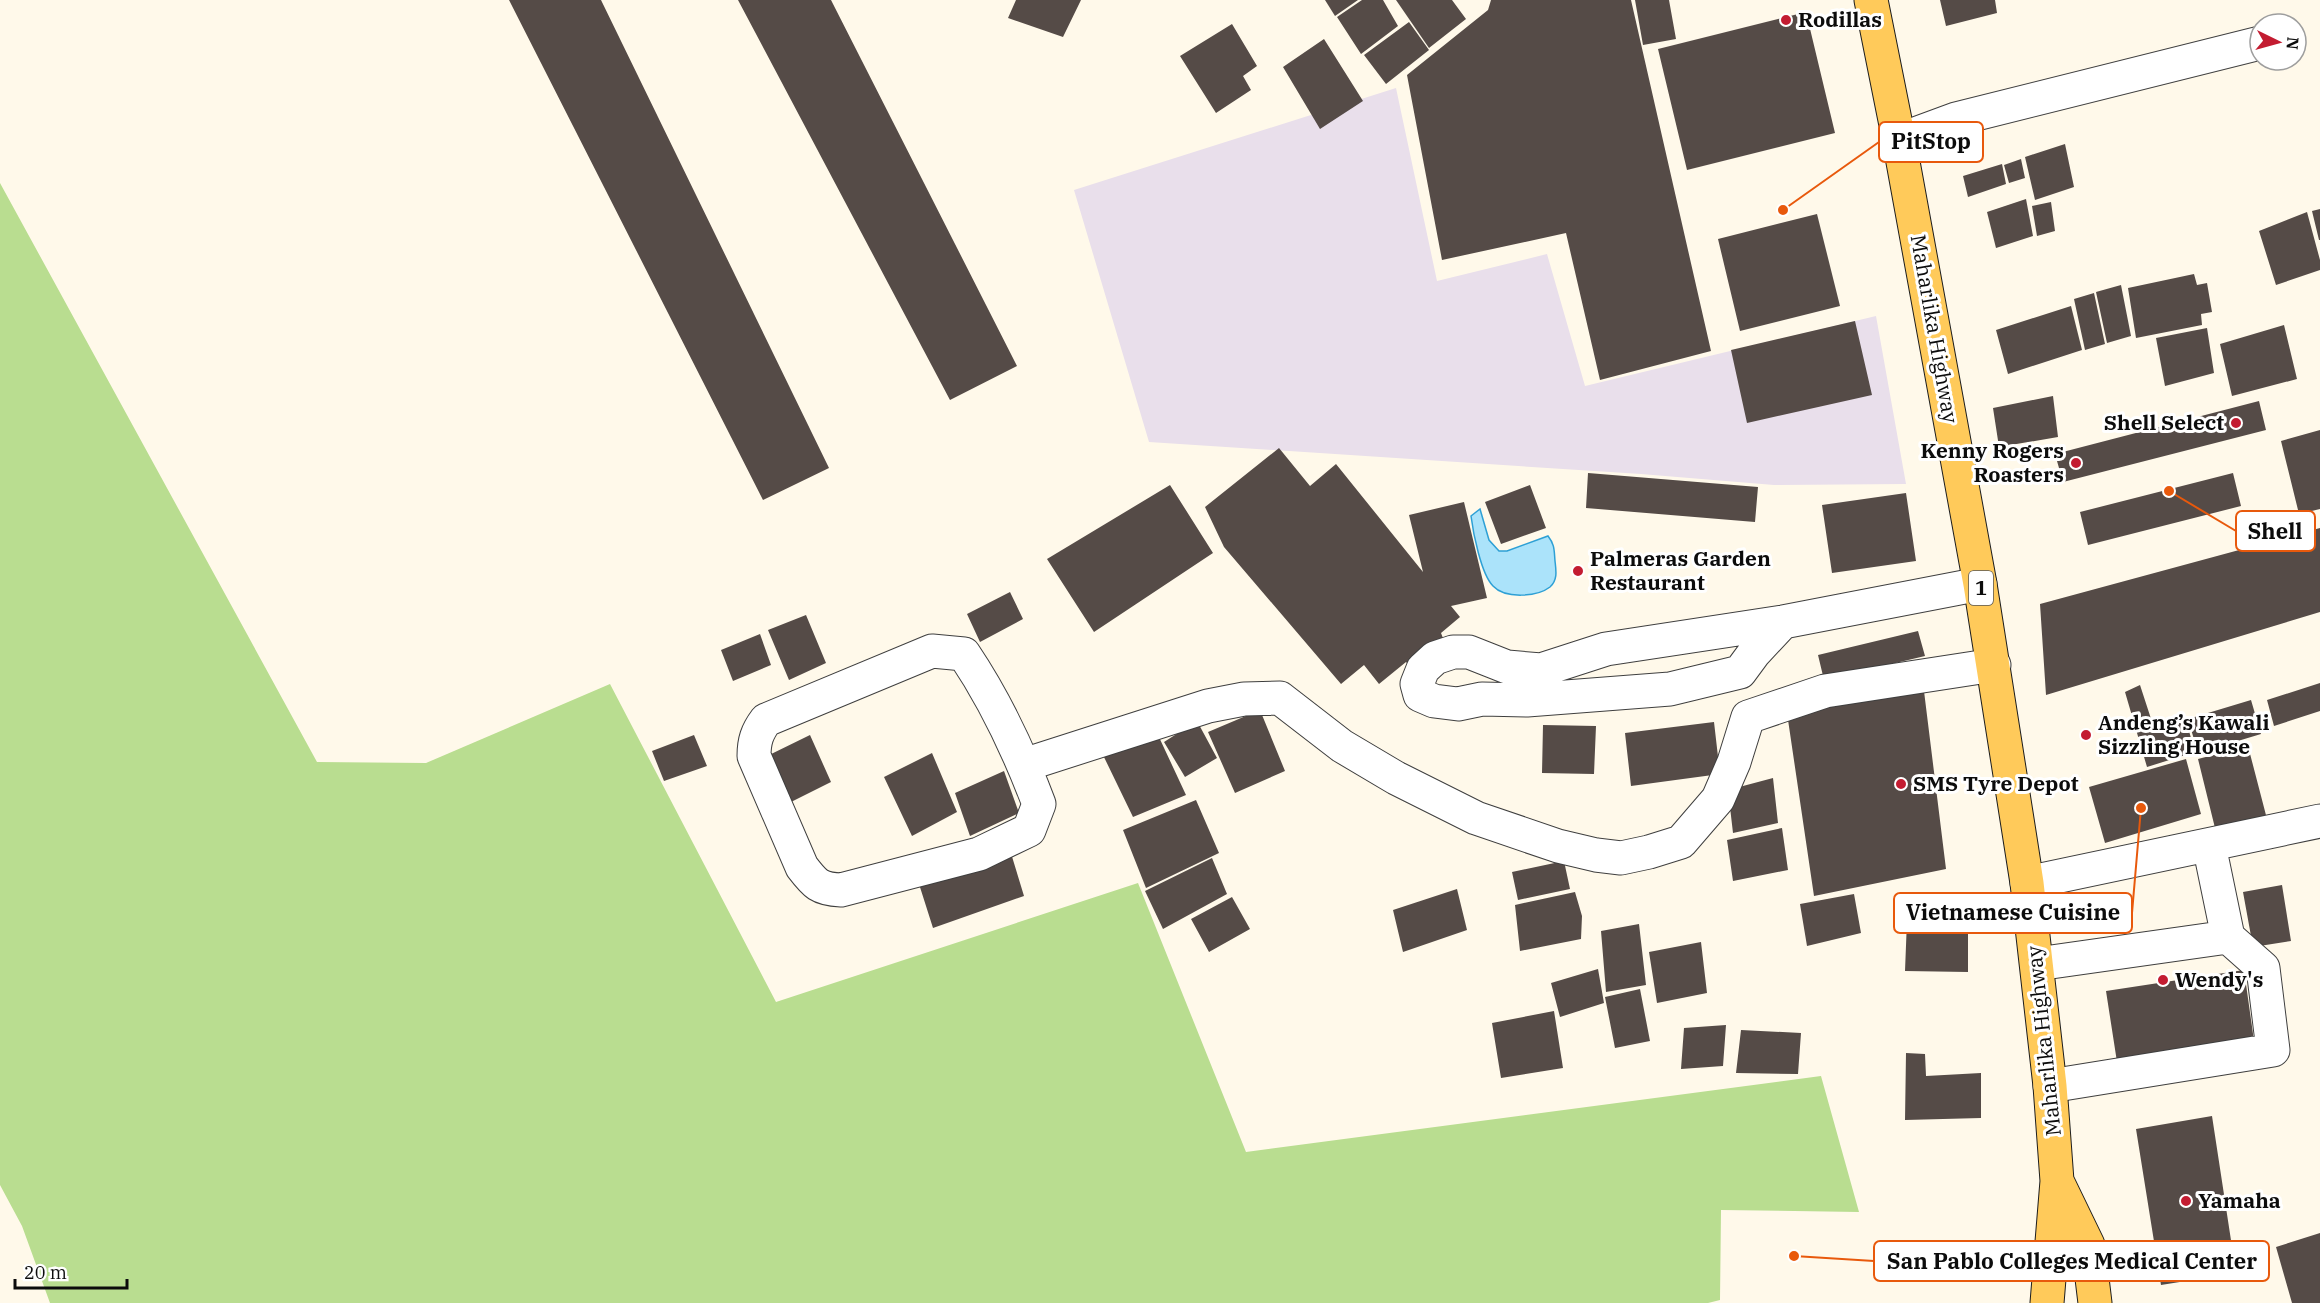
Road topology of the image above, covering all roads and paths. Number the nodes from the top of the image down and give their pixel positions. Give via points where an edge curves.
1 (1871, 0) edge
2 (2248, 46) edge
3 (1899, 140) junction
4 (1980, 584) junction
5 (1783, 622) junction
6 (1994, 665) junction
7 (1024, 765) junction
8 (2320, 820) edge
9 (2209, 845) junction
10 (2027, 883) junction
11 (2228, 937) junction
12 (2037, 964) junction
13 (2050, 1086) junction
14 (2057, 1181) junction
15 (2047, 1303) edge
16 (2095, 1303) edge

1 - 3 main road, Maharlika Highway / 1
2 - 3 street via 1956,118
3 - 4 main road, Maharlika Highway / 1
4 - 5 street
4 - 6 main road, Maharlika Highway / 1
5 - 5 street via 1606,649 1541,670 1507,667 1469,652 1453,652 1435,658 1423,669 1417,684 1420,695 1458,704 1482,699 1539,700 1670,689 1740,672
6 - 7 street via 1825,691 1748,717 1718,799 1681,842 1621,858 1558,846 1476,818 1342,746 1281,698 1244,699 1208,706
6 - 10 main road, Maharlika Highway / 1
7 - 7 street via 983,682 964,654 932,651 766,720 754,742 754,756 802,867 814,884 827,890 841,890 979,854 1029,830 1039,804
8 - 9 street
9 - 10 street
9 - 11 street
10 - 12 main road, Maharlika Highway / 1
11 - 12 street
11 - 13 street via 2263,968 2273,1050
12 - 13 main road, Maharlika Highway / 1
13 - 14 main road, Maharlika Highway / 1
14 - 15 main road, Maharlika Highway / 1
14 - 16 main road via 2088,1245

